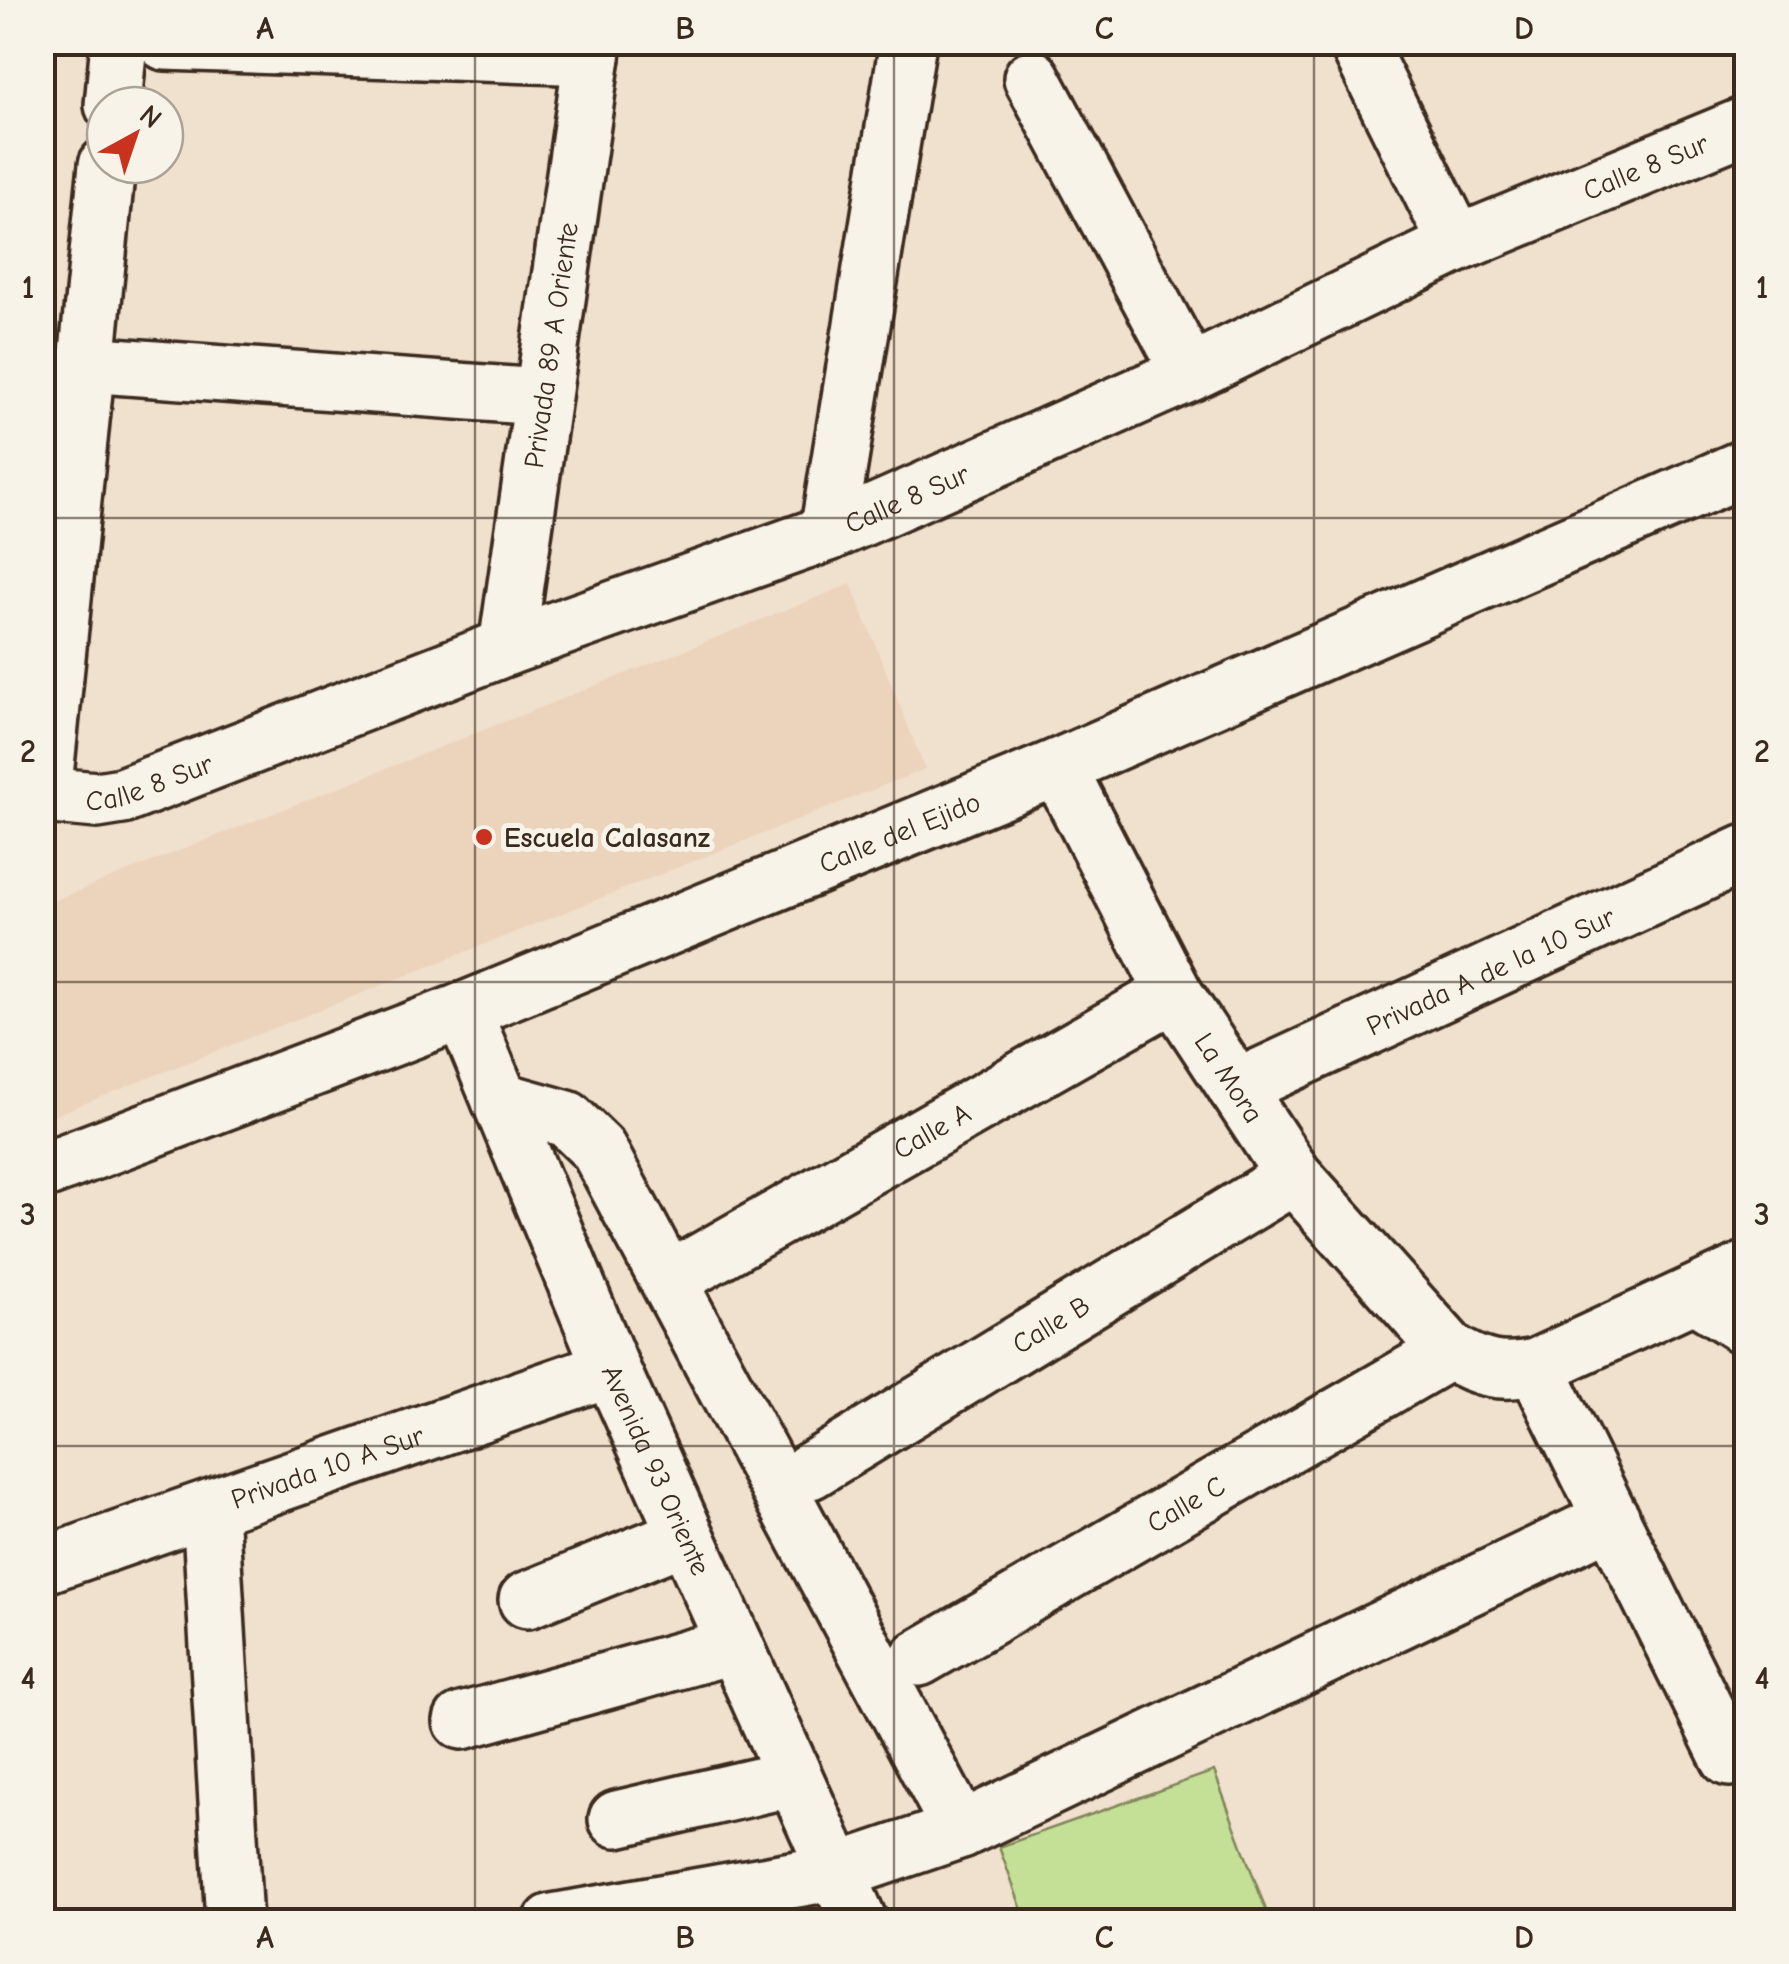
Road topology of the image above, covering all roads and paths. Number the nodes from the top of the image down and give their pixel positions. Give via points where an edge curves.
1 (119, 42) edge
2 (164, 42) edge
3 (908, 42) edge
4 (1358, 42) edge
5 (593, 50) edge
6 (1032, 78) dead end
7 (115, 85) edge
8 (1746, 125) edge
9 (104, 185) edge
10 (1457, 244) junction
11 (86, 364) junction
12 (1190, 373) junction
13 (540, 397) junction
14 (1746, 467) edge
15 (828, 533) junction
16 (507, 647) junction
17 (1058, 767) junction
18 (43, 795) edge
19 (1746, 853) edge
20 (1174, 993) junction
21 (463, 1011) junction
22 (1236, 1088) junction
23 (500, 1100) junction
24 (42, 1171) edge
25 (1294, 1176) junction
26 (690, 1268) dead end
27 (1746, 1270) edge
28 (1695, 1295) junction
29 (1746, 1327) edge
30 (1450, 1351) junction
31 (1536, 1367) junction
32 (611, 1368) junction
33 (810, 1471) dead end
34 (210, 1509) junction
35 (1612, 1519) junction
36 (684, 1536) junction
37 (42, 1566) edge
38 (528, 1600) dead end
39 (735, 1646) junction
40 (920, 1658) dead end
41 (462, 1720) dead end
42 (1729, 1758) dead end
43 (794, 1778) junction
44 (618, 1820) dead end
45 (962, 1830) junction
46 (838, 1872) junction
47 (234, 1922) edge
48 (552, 1922) edge
49 (859, 1922) edge

1 - 7 street
2 - 5 street
3 - 15 street
4 - 10 street
5 - 13 street, Privada 89 A Oriente
6 - 12 street
8 - 10 street, Calle 8 Sur
9 - 11 street
10 - 12 street, Calle 8 Sur
11 - 13 street
11 - 18 street
12 - 15 street, Calle 8 Sur
13 - 16 street, Privada 89 A Oriente
14 - 17 street, Calle del Ejido
15 - 16 street, Calle 8 Sur
16 - 18 street, Calle 8 Sur via 122,796
17 - 20 street, La Mora
17 - 21 street, Calle del Ejido
19 - 22 street, Privada A de la 10 Sur
20 - 22 street, La Mora
20 - 26 street, Calle A
21 - 23 street, Avenida 93 Oriente
21 - 24 street, Calle del Ejido
22 - 25 street, La Mora
23 - 32 street, Avenida 93 Oriente
23 - 45 street via 567,1118 598,1149
25 - 30 street, La Mora
25 - 33 street, Calle B
27 - 28 street
28 - 29 street
28 - 31 street
30 - 31 street via 1476,1367 1504,1373
30 - 40 street, Calle C
31 - 35 street
32 - 34 street, Privada 10 A Sur
32 - 36 street, Avenida 93 Oriente
34 - 37 street, Privada 10 A Sur
34 - 47 street
35 - 42 street
35 - 45 street
36 - 38 street
36 - 39 street, Avenida 93 Oriente
39 - 41 street
39 - 43 street, Avenida 93 Oriente
43 - 44 street
43 - 46 street, Avenida 93 Oriente
45 - 46 street
46 - 48 street
46 - 49 street, Avenida 93 Oriente

